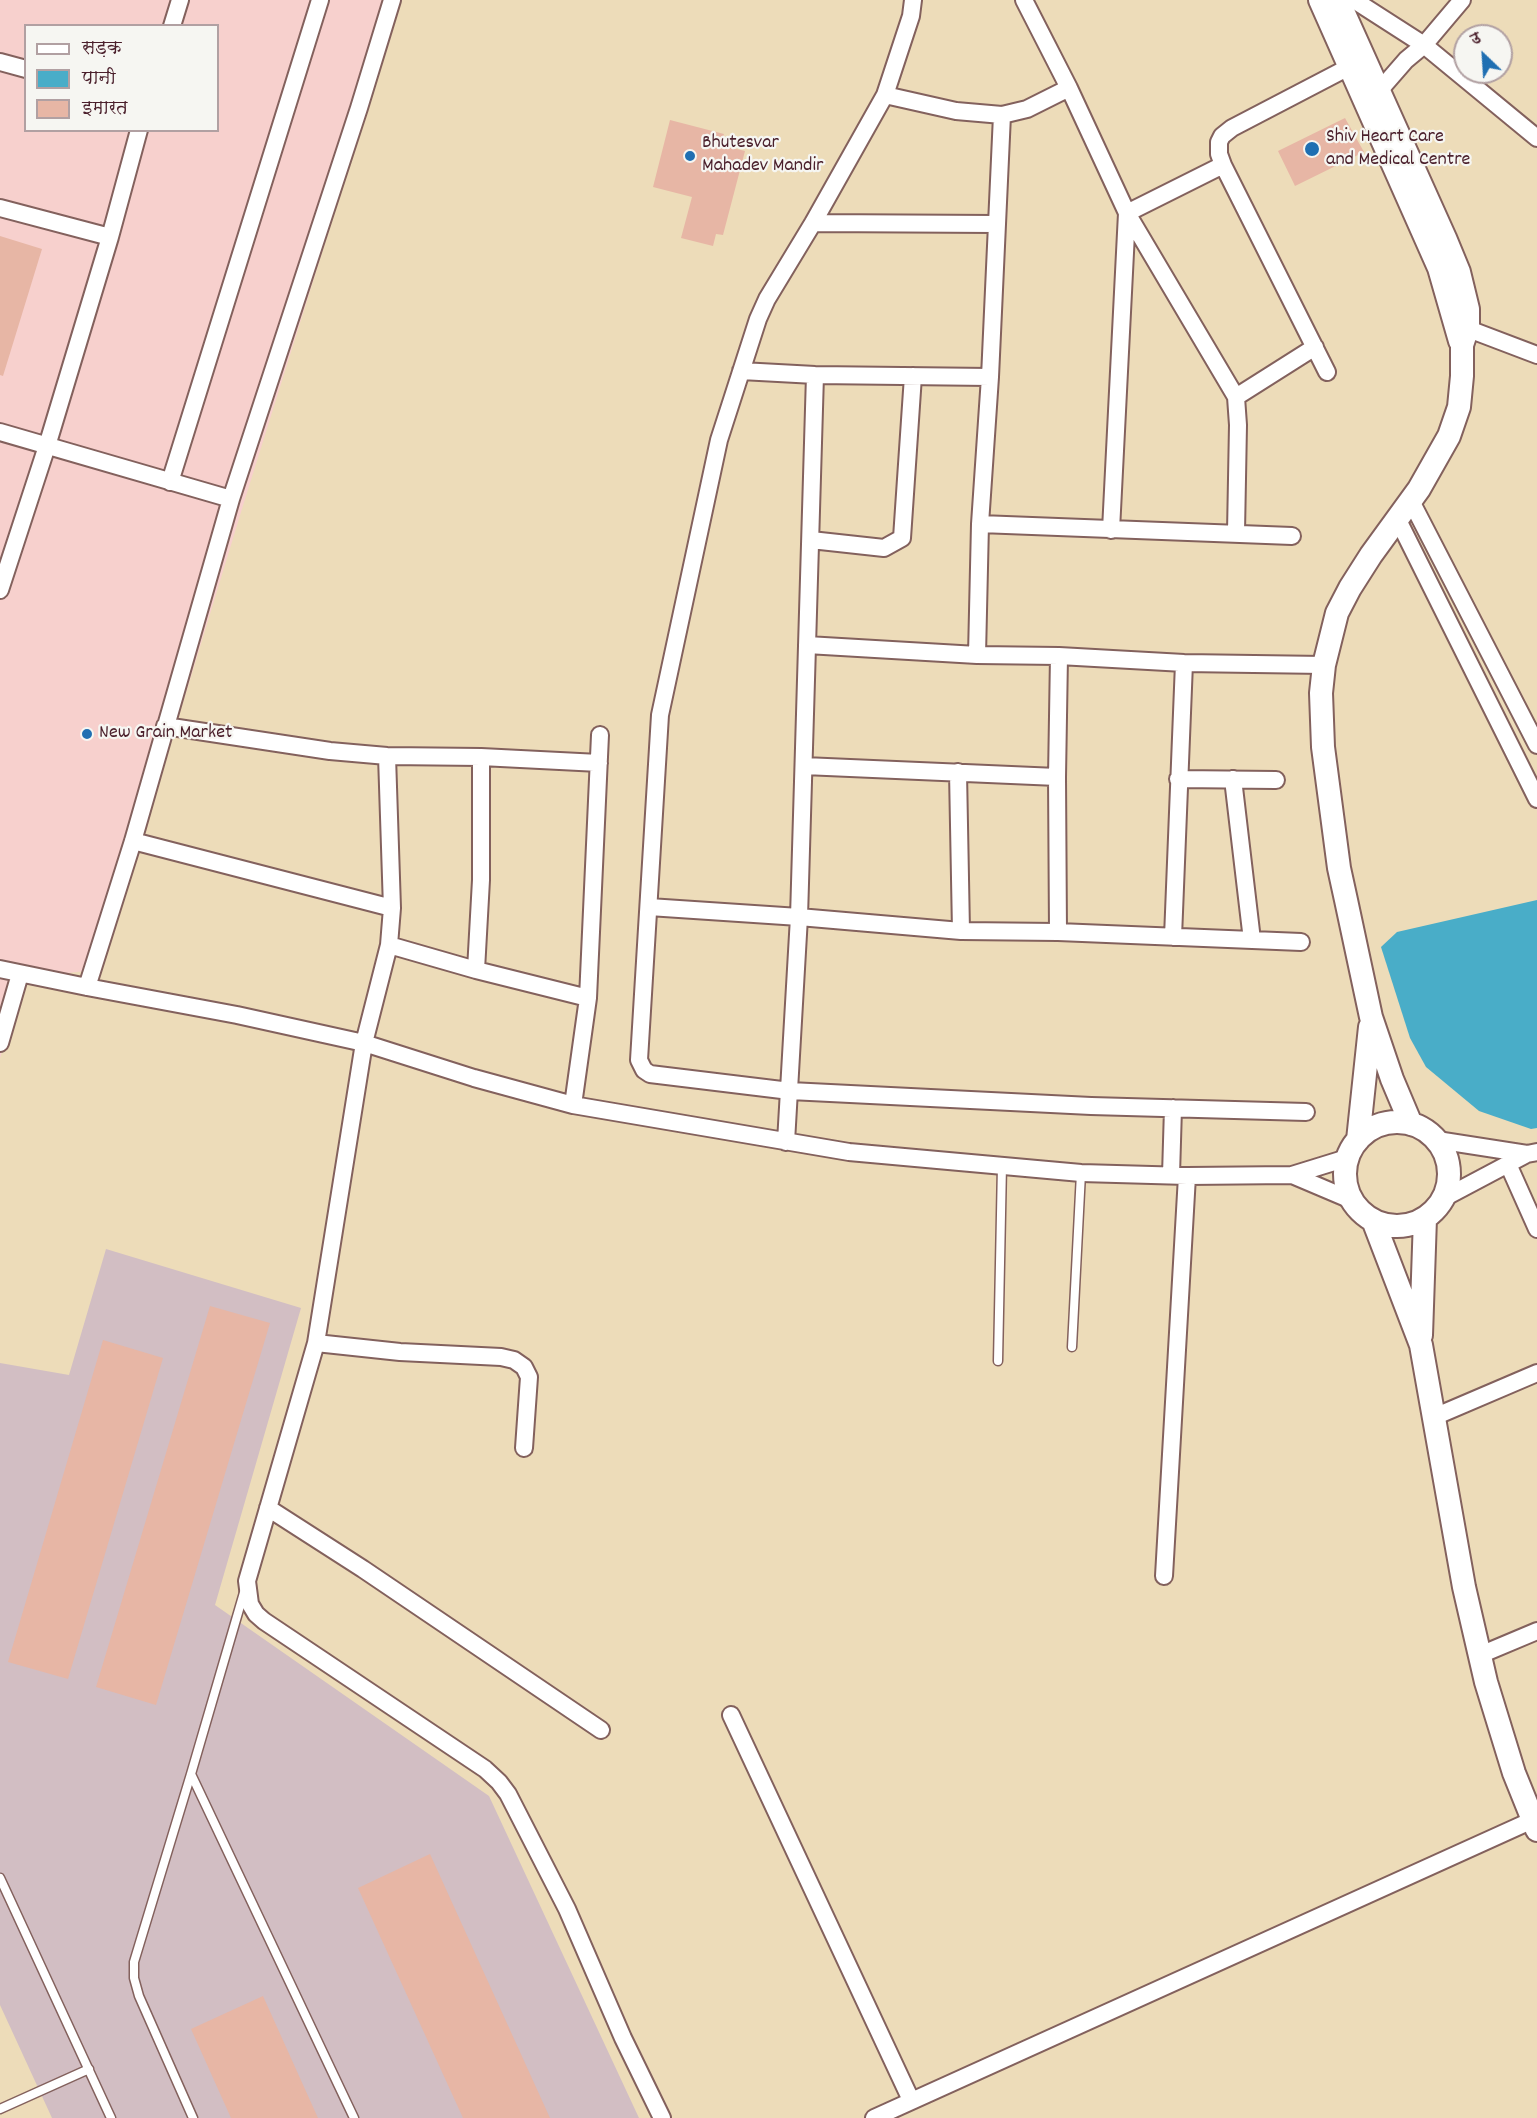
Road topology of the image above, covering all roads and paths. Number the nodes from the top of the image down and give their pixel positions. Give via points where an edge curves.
1 (180, 0) edge
2 (320, 0) edge
3 (392, 0) edge
4 (913, 0) edge
5 (1024, 0) edge
6 (1320, 0) edge
7 (1338, 0) edge
8 (1354, 0) edge
9 (1462, 0) edge
10 (173, 24) edge
11 (1424, 45) junction
12 (0, 62) edge
13 (1349, 67) junction
14 (24, 68) edge
15 (1069, 88) junction
16 (1379, 91) junction
17 (885, 95) junction
18 (1002, 115) junction
19 (138, 132) edge
20 (1537, 138) edge
21 (1223, 165) junction
22 (0, 208) edge
23 (1127, 213) junction
24 (813, 223) junction
25 (996, 224) junction
26 (110, 237) junction
27 (1461, 332) junction
28 (1315, 347) junction
29 (1537, 355) edge
30 (741, 371) junction
31 (1328, 372) dead end
32 (815, 375) junction
33 (912, 376) junction
34 (990, 377) junction
35 (1236, 397) junction
36 (0, 432) edge
37 (46, 446) junction
38 (170, 482) junction
39 (231, 499) junction
40 (1412, 501) junction
41 (1398, 520) junction
42 (980, 524) junction
43 (1111, 530) junction
44 (1236, 532) junction
45 (1292, 536) dead end
46 (811, 540) junction
47 (0, 591) edge
48 (807, 645) junction
49 (977, 655) junction
50 (1059, 656) junction
51 (1184, 663) junction
52 (1324, 665) junction
53 (1515, 702) junction
54 (1495, 714) junction
55 (165, 726) junction
56 (600, 735) dead end
57 (1537, 745) edge
58 (387, 756) junction
59 (481, 756) junction
60 (599, 763) junction
61 (804, 766) junction
62 (958, 772) junction
63 (1057, 777) junction
64 (1178, 779) junction
65 (1233, 779) junction
66 (1276, 780) dead end
67 (1537, 799) edge
68 (133, 841) junction
69 (649, 907) junction
70 (392, 908) junction
71 (799, 917) junction
72 (961, 931) junction
73 (1058, 932) junction
74 (1173, 937) junction
75 (1252, 940) junction
76 (1301, 942) dead end
77 (389, 945) junction
78 (0, 969) edge
79 (476, 970) junction
80 (20, 974) junction
81 (87, 987) junction
82 (588, 998) junction
83 (1371, 1017) junction
84 (0, 1043) edge
85 (364, 1043) junction
86 (790, 1091) junction
87 (573, 1105) junction
88 (1173, 1108) junction
89 (1306, 1112) dead end
90 (1411, 1124) junction
91 (1437, 1140) junction
92 (786, 1142) junction
93 (1352, 1149) junction
94 (1532, 1153) edge
95 (1508, 1164) junction
96 (1002, 1165) junction
97 (1081, 1173) junction
98 (1179, 1175) junction
99 (1292, 1175) junction
100 (1444, 1198) junction
101 (1351, 1200) junction
102 (1425, 1218) junction
103 (1372, 1221) junction
104 (1537, 1229) edge
105 (316, 1343) junction
106 (1421, 1345) junction
107 (1072, 1347) dead end
108 (999, 1361) dead end
109 (1537, 1373) edge
110 (1434, 1417) junction
111 (524, 1449) dead end
112 (268, 1508) junction
113 (1164, 1576) dead end
114 (247, 1581) junction
115 (1537, 1630) edge
116 (1480, 1655) junction
117 (731, 1715) dead end
118 (601, 1730) dead end
119 (191, 1774) junction
120 (1535, 1822) edge
121 (0, 1878) edge
122 (89, 2069) junction
123 (911, 2100) junction
124 (0, 2109) edge
125 (111, 2118) edge
126 (193, 2118) edge
127 (354, 2118) edge
128 (662, 2118) edge
129 (874, 2118) edge

1 - 10 street
2 - 38 street
3 - 39 street
4 - 17 street
5 - 15 street
6 - 13 main road
7 - 16 main road
8 - 11 street
9 - 11 street
11 - 16 street
11 - 20 street
12 - 14 street
13 - 21 street via 1232,128 1219,142
13 - 27 main road via 1439,268
15 - 18 street via 1027,109
15 - 23 street
16 - 27 main road via 1459,272 1466,300
17 - 18 street via 956,111
17 - 24 street
18 - 25 street
19 - 26 street
21 - 23 street
21 - 28 street
22 - 26 street
23 - 35 street
23 - 43 street
24 - 25 street
24 - 30 street via 767,299
25 - 34 street
26 - 37 street
27 - 29 street
27 - 40 main road via 1458,407 1439,458
28 - 31 street
28 - 35 street
30 - 32 street
30 - 69 street via 719,440 660,715
32 - 33 street
32 - 46 street
33 - 34 street
33 - 46 street via 902,538 884,548
34 - 42 street
35 - 44 street
36 - 37 street
37 - 38 street
37 - 47 street
38 - 39 street
39 - 55 street
40 - 41 main road
40 - 53 street
41 - 52 main road via 1355,580 1337,613
41 - 54 street
42 - 43 street
42 - 49 street
43 - 44 street
44 - 45 street
46 - 48 street
48 - 49 street
48 - 61 street
49 - 50 street
50 - 51 street
50 - 63 street
51 - 52 street
51 - 64 street
52 - 83 main road via 1323,747 1339,868
53 - 54 street
53 - 57 street
54 - 67 street
55 - 58 street
55 - 68 street
56 - 60 street
58 - 59 street
58 - 70 street
59 - 60 street
59 - 79 street
60 - 82 street
61 - 62 street
61 - 71 street
62 - 63 street
62 - 72 street
63 - 73 street
64 - 65 street
64 - 74 street
65 - 66 street
65 - 75 street
68 - 70 street
68 - 81 street
69 - 71 street
69 - 86 street via 638,1047 644,1070 650,1074
70 - 77 street
71 - 72 street
71 - 86 street
72 - 73 street
73 - 74 street
74 - 75 street
75 - 76 street
77 - 79 street
77 - 85 street
78 - 80 street
79 - 82 street
80 - 81 street
80 - 84 street
81 - 85 street
82 - 87 street
83 - 90 main road
83 - 93 main road
85 - 87 street
85 - 105 street
86 - 88 street
86 - 92 street
87 - 92 street
88 - 89 street
88 - 98 street
90 - 91 main road
90 - 93 main road via 1382,1124 1369,1130
91 - 94 street
91 - 100 main road via 1449,1168
92 - 96 street via 849,1152
93 - 99 street
93 - 101 main road via 1345,1172
94 - 95 street
95 - 100 street
95 - 104 street
96 - 97 street
96 - 108 lane
97 - 98 street
97 - 107 lane
98 - 99 street
98 - 113 street
99 - 101 street
100 - 102 main road
101 - 103 main road
102 - 103 main road via 1399,1226
102 - 106 main road
103 - 106 main road
105 - 111 street via 514,1360 524,1366 529,1377
105 - 112 street
106 - 110 main road
109 - 110 street
110 - 116 main road
112 - 114 street
112 - 118 street
114 - 119 lane
114 - 128 street via 250,1604 264,1621 499,1782 567,1909
115 - 116 street
116 - 120 main road via 1511,1763
117 - 123 street
119 - 126 lane via 134,1962 134,1978
119 - 127 lane
120 - 123 street
121 - 122 lane
122 - 124 lane
122 - 125 lane
123 - 129 street

